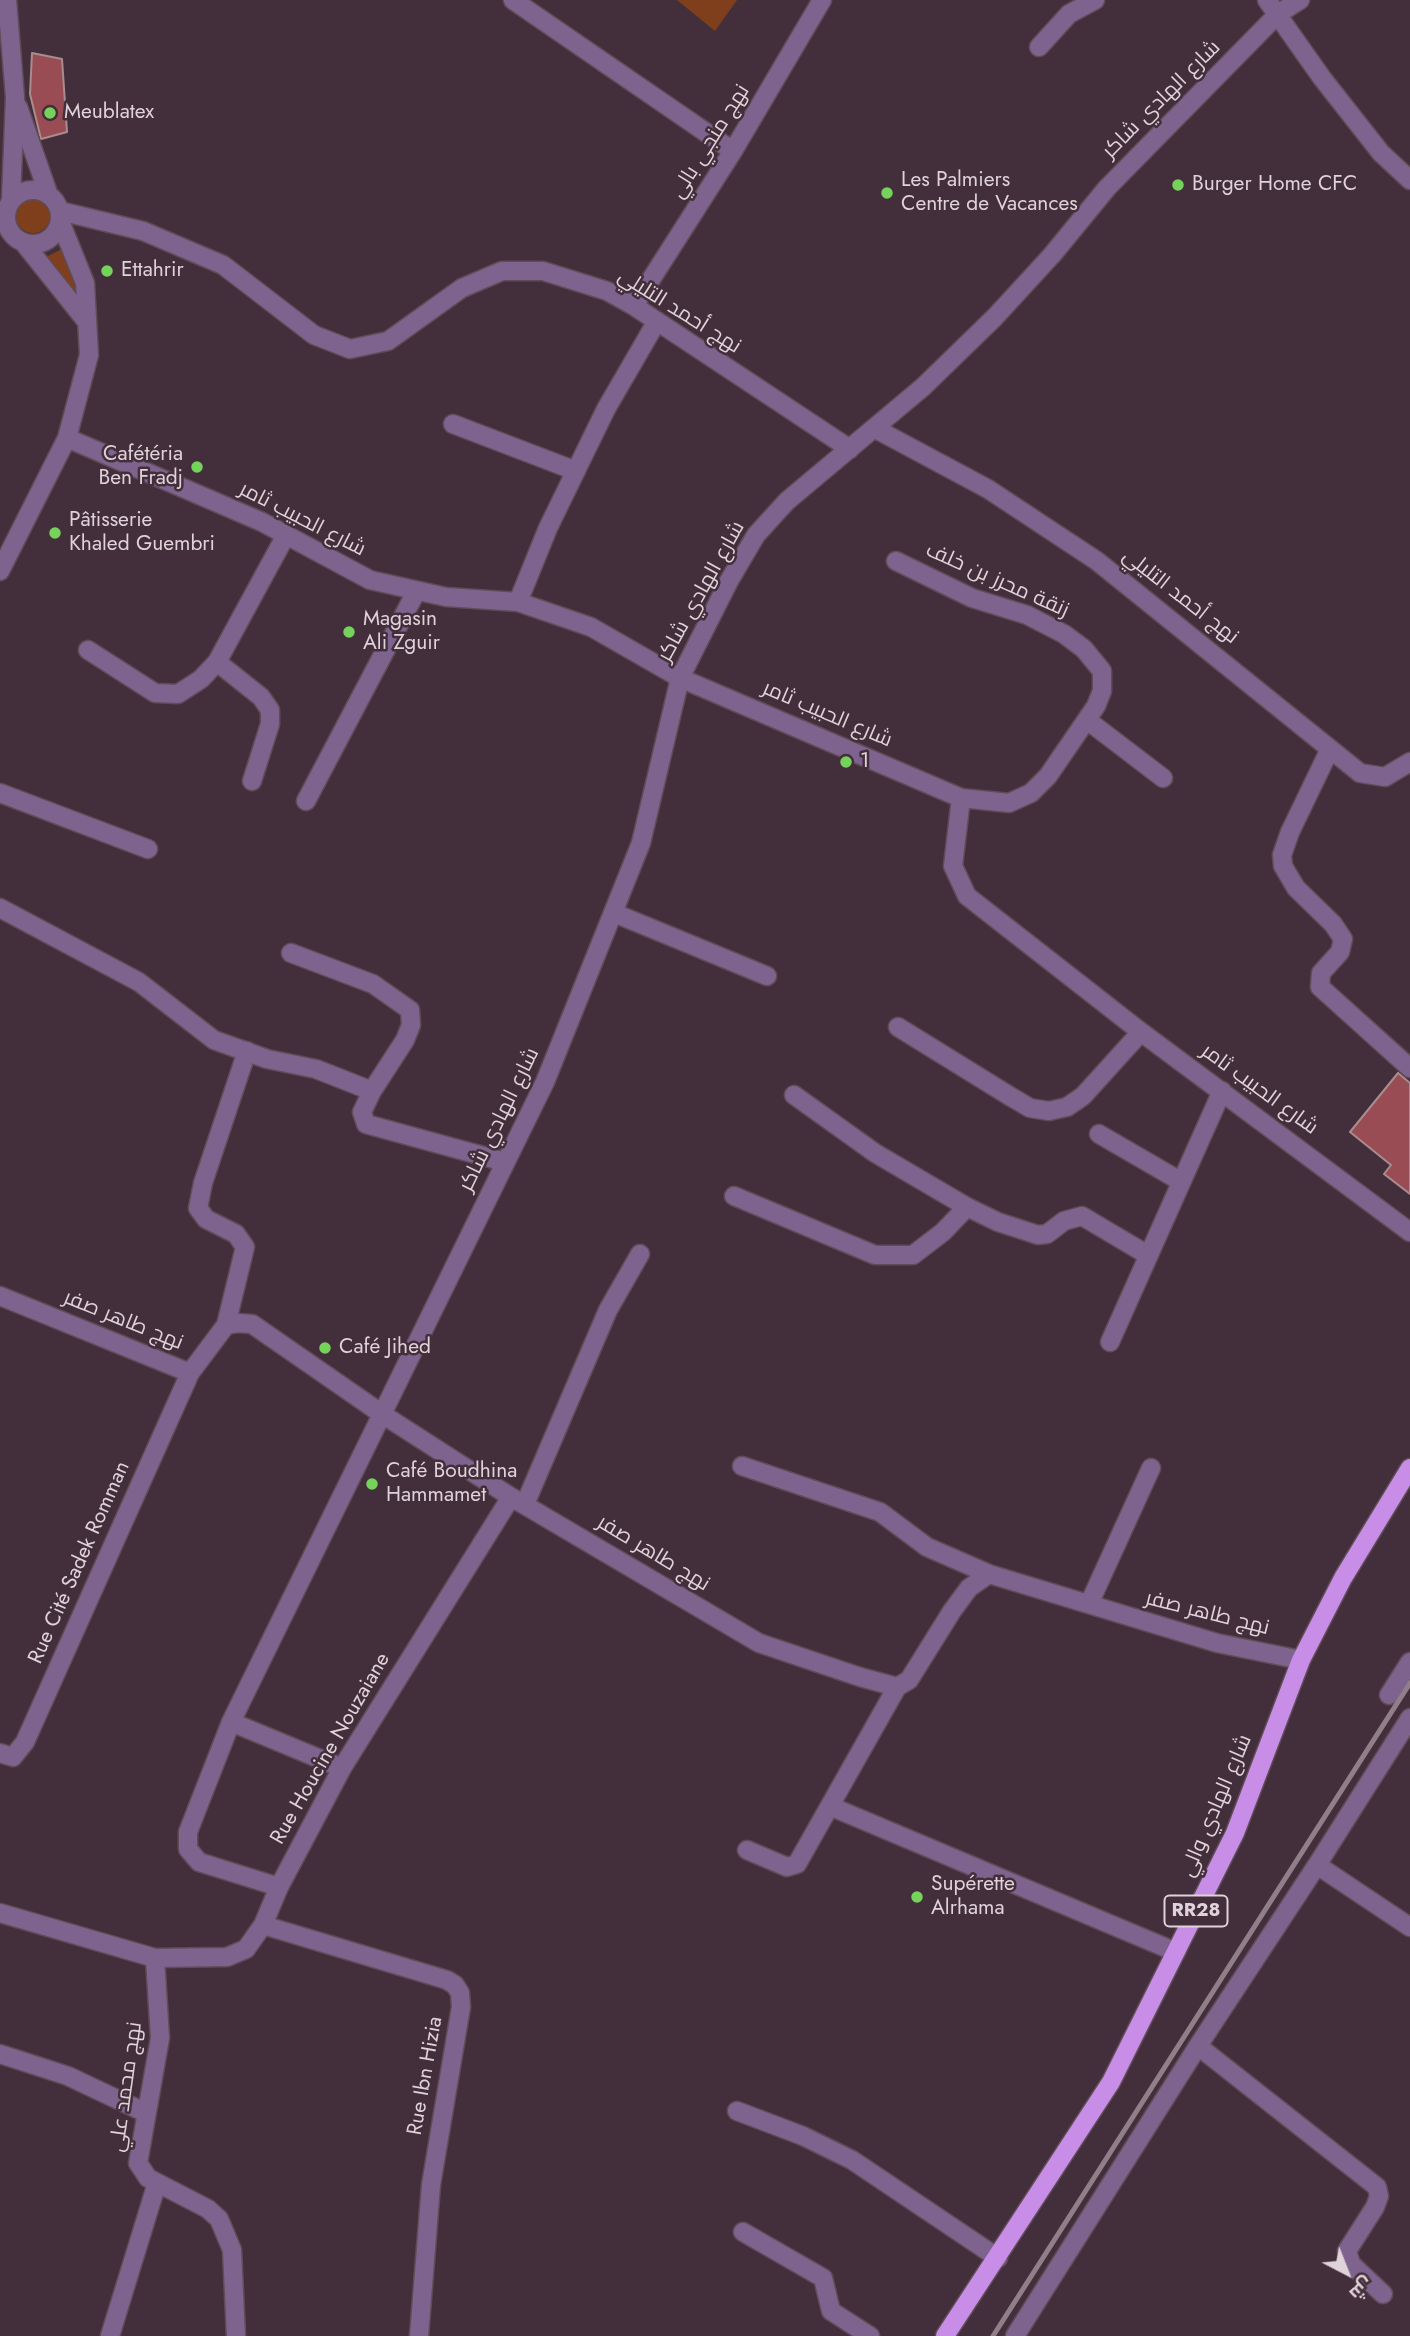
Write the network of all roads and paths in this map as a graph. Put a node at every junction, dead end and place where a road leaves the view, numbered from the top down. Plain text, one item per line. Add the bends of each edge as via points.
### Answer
1 (7, 0) edge
2 (513, 0) edge
3 (822, 0) edge
4 (1095, 0) edge
5 (1267, 0) edge
6 (1300, 0) edge
7 (1278, 15) junction
8 (1039, 47) dead end
9 (15, 97) junction
10 (733, 151) junction
11 (1410, 180) edge
12 (48, 193) junction
13 (6, 204) edge
14 (60, 216) junction
15 (14, 240) edge
16 (634, 306) junction
17 (657, 321) junction
18 (87, 322) junction
19 (453, 424) dead end
20 (874, 428) junction
21 (67, 438) junction
22 (850, 449) junction
23 (576, 471) junction
24 (286, 535) junction
25 (896, 561) dead end
26 (0, 571) edge
27 (416, 592) junction
28 (518, 602) junction
29 (88, 650) dead end
30 (217, 662) junction
31 (680, 678) junction
32 (1087, 720) junction
33 (1330, 749) junction
34 (1410, 762) edge
35 (1163, 778) dead end
36 (252, 781) dead end
37 (0, 793) edge
38 (961, 798) junction
39 (306, 801) dead end
40 (148, 849) dead end
41 (0, 908) edge
42 (614, 913) junction
43 (291, 953) dead end
44 (767, 976) dead end
45 (898, 1027) dead end
46 (1141, 1032) junction
47 (247, 1051) junction
48 (1410, 1068) edge
49 (372, 1091) junction
50 (1222, 1091) junction
51 (794, 1095) dead end
52 (1100, 1134) dead end
53 (505, 1162) junction
54 (1180, 1181) junction
55 (734, 1196) dead end
56 (967, 1208) junction
57 (1410, 1232) edge
58 (640, 1254) dead end
59 (1146, 1254) junction
60 (0, 1296) edge
61 (226, 1325) junction
62 (1110, 1342) dead end
63 (190, 1373) junction
64 (382, 1414) junction
65 (742, 1466) dead end
66 (1151, 1468) dead end
67 (1410, 1468) edge
68 (518, 1500) junction
69 (989, 1574) junction
70 (1088, 1604) junction
71 (1301, 1660) junction
72 (1410, 1662) edge
73 (897, 1687) junction
74 (1389, 1695) dead end
75 (1410, 1718) edge
76 (231, 1722) junction
77 (0, 1753) edge
78 (342, 1768) junction
79 (832, 1807) junction
80 (747, 1850) dead end
81 (1317, 1865) junction
82 (279, 1887) junction
83 (0, 1913) edge
84 (263, 1926) junction
85 (1410, 1927) edge
86 (1176, 1952) junction
87 (155, 1958) junction
88 (1198, 2046) junction
89 (0, 2054) edge
90 (737, 2111) dead end
91 (144, 2112) junction
92 (157, 2183) junction
93 (743, 2232) dead end
94 (998, 2258) junction
95 (1383, 2294) dead end
96 (110, 2336) edge
97 (236, 2336) edge
98 (419, 2336) edge
99 (870, 2336) edge
100 (944, 2336) edge
101 (1015, 2336) edge

1 - 9 street
2 - 10 street
3 - 10 street, نهج منجي بالي
4 - 8 street via 1069,15
5 - 7 street
6 - 7 street, شارع الهادي شاكر
7 - 11 street via 1381,153
7 - 20 street, شارع الهادي شاكر via 1107,188 995,317
9 - 12 street
9 - 13 street
10 - 16 street, نهج منجي بالي
12 - 13 street via 28,189
12 - 14 street
13 - 15 street via 7,225
14 - 15 street via 50,238 42,242
14 - 16 street, نهج أحمد التليلي via 142,231 223,265 314,335 350,349 388,341 463,288 502,271 543,271 607,291
14 - 18 street via 85,283
15 - 18 street
16 - 17 street, نهج أحمد التليلي
17 - 22 street, نهج أحمد التليلي
17 - 23 street
18 - 21 street via 89,355
19 - 23 street
20 - 22 street, شارع الهادي شاكر
20 - 33 street, نهج أحمد التليلي via 988,489 1097,561
21 - 24 street, شارع الحبيب ثامر
21 - 26 street
22 - 31 street, شارع الهادي شاكر via 787,501 756,535
23 - 28 street
24 - 27 street, شارع الحبيب ثامر via 370,580
24 - 30 street
25 - 32 street, زنقة محرز بن خلف via 972,598 1027,615 1084,649 1096,660 1103,680
27 - 28 street, شارع الحبيب ثامر
27 - 39 street
28 - 31 street, شارع الحبيب ثامر via 591,627
29 - 30 street via 155,693 178,694
30 - 36 street via 261,697 270,710
31 - 38 street, شارع الحبيب ثامر
31 - 42 street, شارع الهادي شاكر via 641,843
32 - 35 street
32 - 38 street, زنقة محرز بن خلف via 1031,793 1009,803
33 - 34 street, نهج أحمد التليلي via 1371,777 1385,777
33 - 48 street via 1290,832 1283,866 1296,888 1343,939 1340,951 1321,973 1320,987
37 - 40 street
38 - 46 street, شارع الحبيب ثامر via 953,866 967,896
41 - 47 street via 139,982 209,1037
42 - 44 street
42 - 53 street, شارع الهادي شاكر via 545,1082
43 - 49 street via 373,984 410,1010 405,1040
45 - 46 street via 1008,1096 1030,1108 1049,1111 1067,1107 1083,1096
46 - 50 street, شارع الحبيب ثامر
47 - 49 street via 316,1069
47 - 61 street via 198,1208 206,1219 236,1234 245,1247
49 - 53 street via 362,1112 366,1124
50 - 54 street
50 - 57 street, شارع الحبيب ثامر
51 - 56 street via 875,1153
52 - 54 street
53 - 64 street, شارع الهادي شاكر
54 - 59 street
55 - 56 street via 876,1255 892,1257 913,1255
56 - 59 street via 1038,1235 1082,1216
58 - 68 street, Rue Houcine Nouzaiane
59 - 62 street
60 - 63 street, نهج طاهر صفر
61 - 63 street, نهج طاهر صفر
61 - 64 street, نهج طاهر صفر via 252,1324
63 - 77 street, Rue Cité Sadek Romman via 20,1751 9,1758
64 - 68 street, نهج طاهر صفر
64 - 76 street, شارع الهادي شاكر
65 - 69 street, نهج طاهر صفر via 880,1512 927,1547
66 - 70 street
67 - 71 main road, شارع الهادي والي / RR28 via 1343,1578
68 - 73 street, نهج طاهر صفر via 759,1643
68 - 78 street, Rue Houcine Nouzaiane
69 - 70 street, نهج طاهر صفر
69 - 73 street via 969,1588 909,1680
70 - 71 street, نهج طاهر صفر via 1216,1643
71 - 86 main road, شارع الهادي والي / RR28 via 1235,1833
72 - 74 street
73 - 79 street
75 - 81 street
76 - 78 street
76 - 82 street, شارع الهادي شاكر via 187,1832 188,1849 208,1866
78 - 82 street, Rue Houcine Nouzaiane
79 - 80 street via 792,1867
79 - 86 street
81 - 85 street
81 - 88 street
82 - 84 street, Rue Houcine Nouzaiane
83 - 87 street
84 - 87 street, Rue Houcine Nouzaiane via 246,1948 227,1957
84 - 98 street, Rue Ibn Hizia via 447,1980 460,1993 431,2185
86 - 94 main road, شارع الهادي والي / RR28 via 1111,2082
87 - 91 street, نهج محمد علي via 159,2038
88 - 95 street via 1377,2187 1375,2207 1347,2251 1351,2264
88 - 101 street
89 - 91 street via 68,2076
90 - 94 street via 852,2160
91 - 92 street, نهج محمد علي via 138,2163
92 - 96 street
92 - 97 street, نهج محمد علي via 208,2209 227,2233 232,2250
93 - 99 street via 823,2278 831,2311
94 - 100 main road, شارع الهادي والي / RR28

